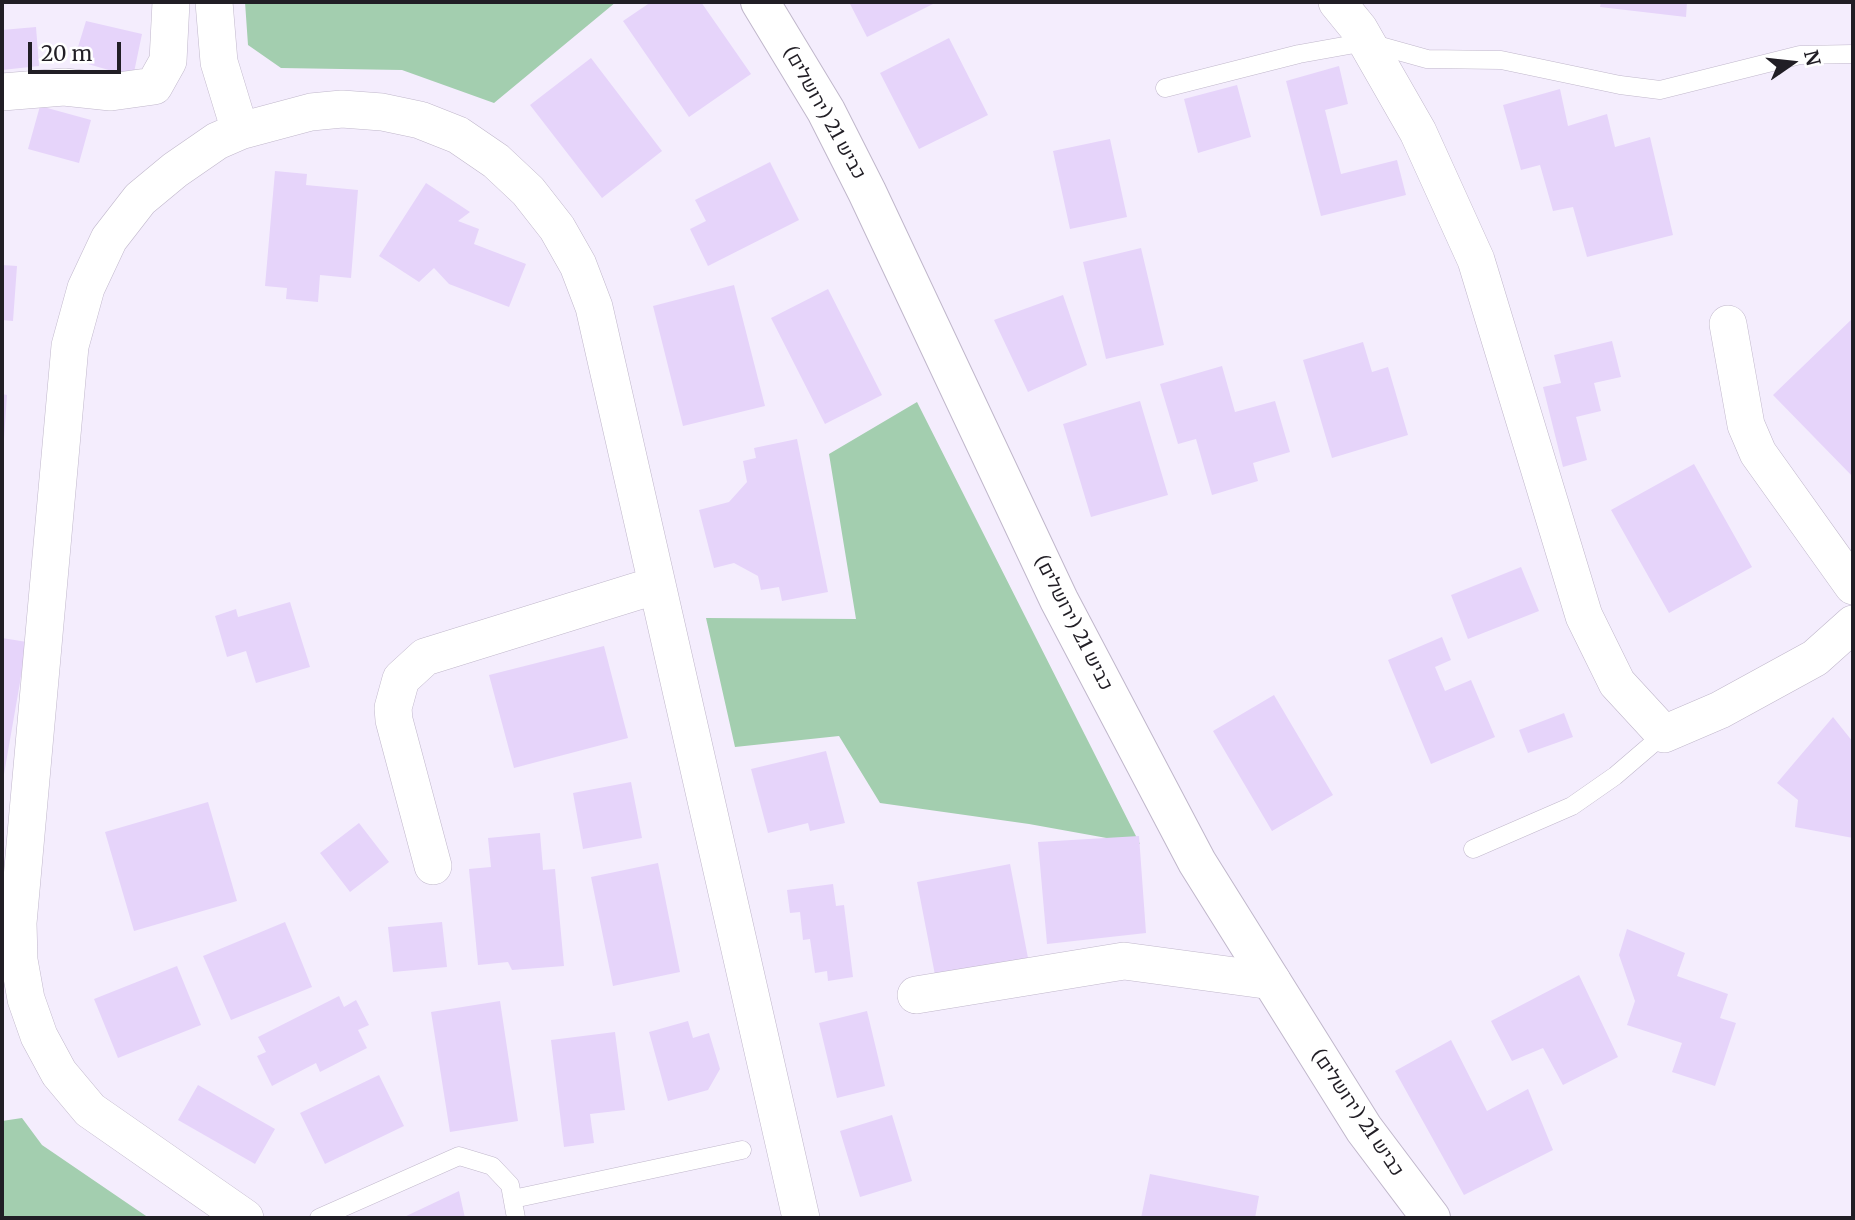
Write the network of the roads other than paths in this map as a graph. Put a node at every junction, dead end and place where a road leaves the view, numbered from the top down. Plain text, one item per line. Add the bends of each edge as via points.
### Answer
1 (171, 2) edge
2 (215, 2) edge
3 (760, 2) edge
4 (1337, 2) edge
5 (1366, 42) junction
6 (1853, 54) edge
7 (1165, 88) dead end
8 (2, 92) edge
9 (240, 131) junction
10 (1728, 324) dead end
11 (657, 585) junction
12 (1853, 586) edge
13 (1853, 624) edge
14 (1664, 734) junction
15 (1473, 849) dead end
16 (433, 866) dead end
17 (1272, 981) junction
18 (916, 995) dead end
19 (742, 1150) dead end
20 (513, 1199) junction
21 (245, 1218) edge
22 (319, 1218) edge
23 (516, 1218) edge
24 (801, 1218) edge
25 (1431, 1218) edge

1 - 8 street via 168,61 154,86 111,92 64,87
2 - 9 street via 219,62
3 - 17 main road, כביש 21 (ירושלים) via 826,111 867,192 1065,612 1197,862
4 - 5 street
5 - 6 lane via 1427,59 1501,60 1660,90 1800,55
5 - 7 lane
5 - 14 street via 1418,132 1476,260 1584,616 1617,683
9 - 11 street via 311,112 382,112 458,135 528,191 557,228 594,307
9 - 21 street via 217,141 140,199 117,229 86,288 70,346 18,923 26,999 59,1073 90,1110 119,1133
10 - 12 street via 1746,425 1758,453
11 - 16 street via 425,657 401,679 394,720
11 - 24 street
13 - 14 street via 1815,658 1720,710
14 - 15 lane via 1572,806
17 - 18 street via 1124,961
17 - 25 main road, כביש 21 (ירושלים) via 1364,1129
19 - 20 lane
20 - 22 lane via 510,1185 492,1166 459,1156
20 - 23 lane

